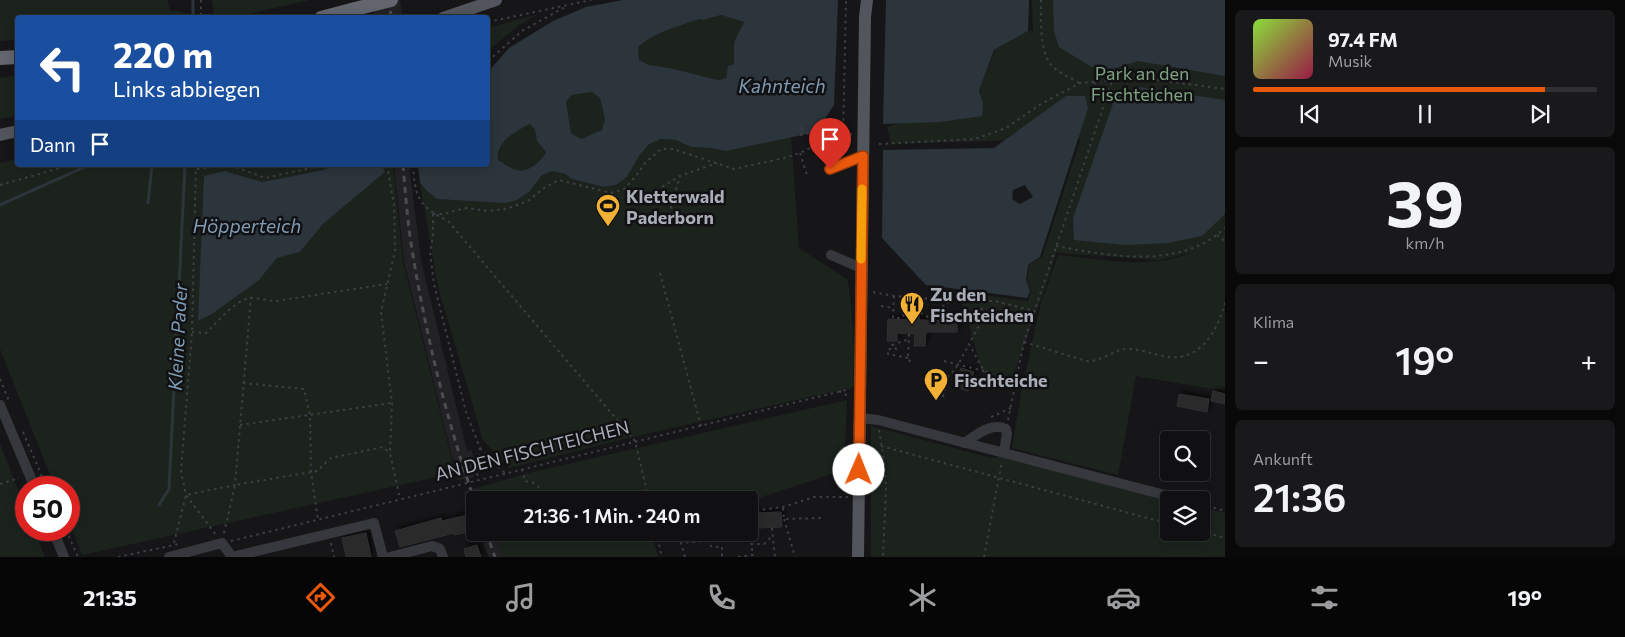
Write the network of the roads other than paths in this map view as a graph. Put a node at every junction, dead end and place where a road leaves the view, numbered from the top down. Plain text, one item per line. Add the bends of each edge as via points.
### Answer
1 (391, 0) edge
2 (496, 0) edge
3 (862, 0) edge
4 (867, 0) edge
5 (332, 15) edge
6 (452, 15) edge
7 (865, 17) junction
8 (15, 57) edge
9 (0, 58) edge
10 (15, 132) edge
11 (0, 136) edge
12 (863, 156) junction
13 (830, 169) dead end
14 (831, 255) dead end
15 (861, 268) junction
16 (0, 405) edge
17 (860, 418) junction
18 (964, 443) junction
19 (1004, 452) junction
20 (25, 476) edge
21 (1160, 494) edge
22 (57, 541) edge
23 (64, 557) edge
24 (169, 557) edge
25 (232, 557) edge
26 (383, 557) edge
27 (390, 557) edge
28 (443, 557) edge
29 (858, 557) edge

1 - 5 highway, bridge
2 - 6 main road
3 - 7 main road
4 - 7 main road
7 - 12 main road
8 - 9 highway
10 - 11 main road
12 - 13 street
12 - 15 main road
14 - 15 street
15 - 17 main road
16 - 20 street
17 - 18 street
17 - 29 main road
18 - 19 street
18 - 19 street via 987,428 999,426 1006,429 1007,434
19 - 21 street
22 - 23 street
24 - 25 street via 222,543
25 - 26 street via 374,523
27 - 28 street via 432,546 440,549

